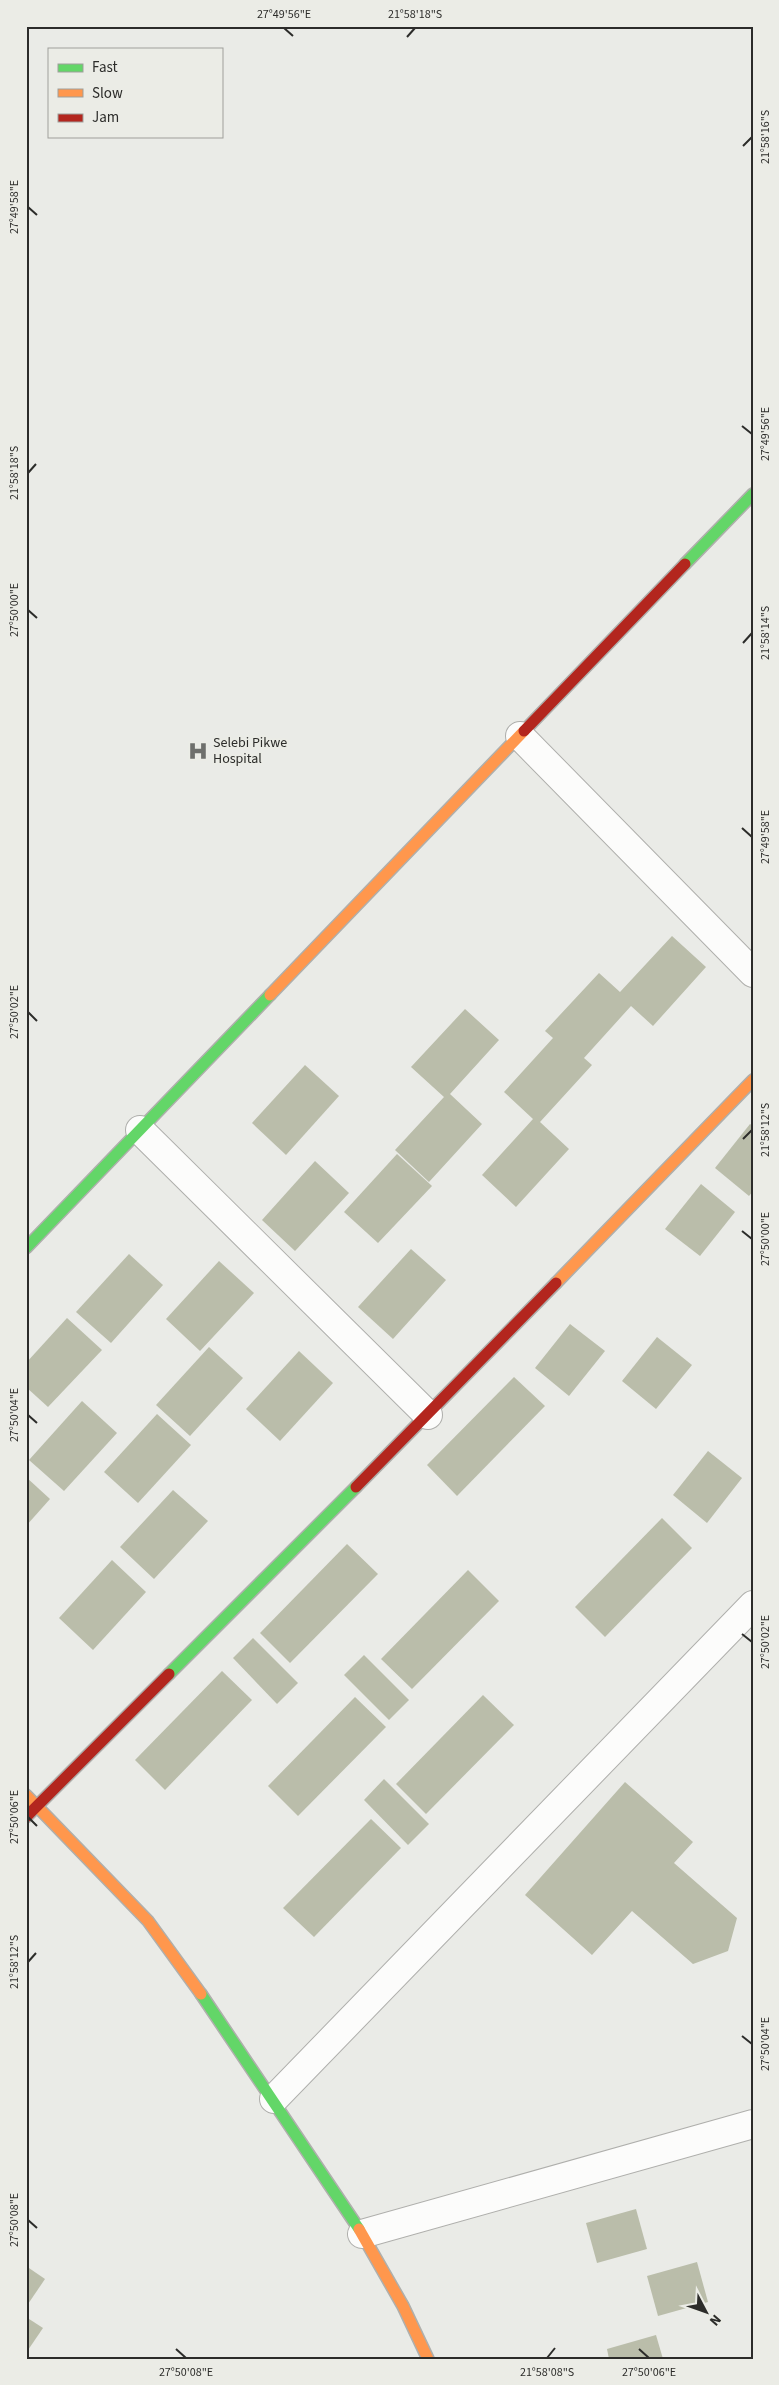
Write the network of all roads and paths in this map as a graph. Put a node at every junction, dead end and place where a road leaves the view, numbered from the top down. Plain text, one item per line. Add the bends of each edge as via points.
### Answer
1 (753, 494) edge
2 (520, 736) junction
3 (753, 973) edge
4 (753, 1080) edge
5 (140, 1130) junction
6 (26, 1248) edge
7 (428, 1415) junction
8 (750, 1615) edge
9 (26, 1795) edge
10 (38, 1806) junction
11 (26, 1817) edge
12 (274, 2099) junction
13 (753, 2124) edge
14 (362, 2234) junction
15 (428, 2359) edge

1 - 2 street
2 - 3 street
2 - 5 street
4 - 7 street
5 - 6 street
5 - 7 street
7 - 10 street
8 - 12 street
9 - 10 street
10 - 11 street
10 - 12 street via 148,1920
12 - 14 street
13 - 14 street
14 - 15 street via 403,2306

